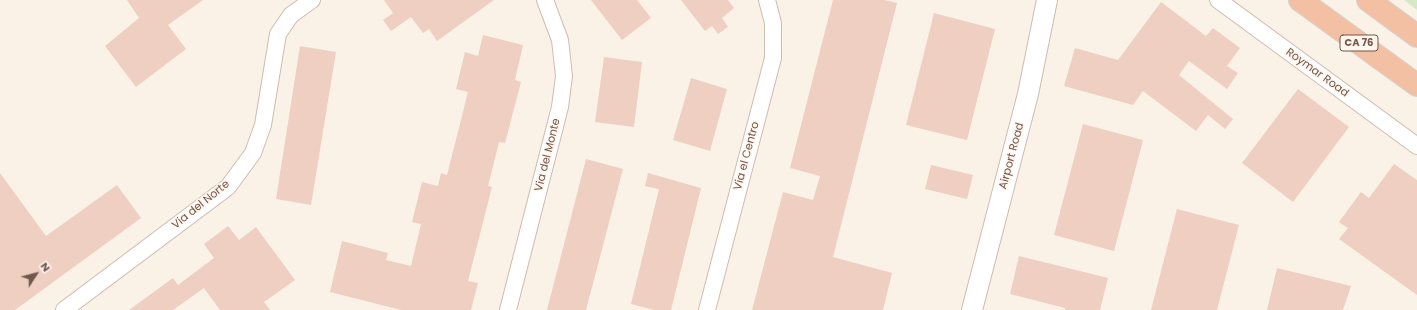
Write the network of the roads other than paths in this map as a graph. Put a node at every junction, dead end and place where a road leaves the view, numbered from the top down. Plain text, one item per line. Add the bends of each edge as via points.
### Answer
1 (312, 0) edge
2 (545, 0) edge
3 (767, 0) edge
4 (1047, 0) edge
5 (1218, 0) edge
6 (1300, 0) edge
7 (1368, 0) edge
8 (1417, 36) edge
9 (1417, 85) edge
10 (1417, 146) edge
11 (64, 310) edge
12 (508, 310) edge
13 (707, 310) edge
14 (972, 310) edge

1 - 11 street, Via del Norte via 291,15 278,34 262,125 253,153 228,187
2 - 12 street, Via del Monte via 560,40 564,76 560,108
3 - 13 street, Via el Centro via 773,23 773,58
4 - 14 street, Airport Road via 1028,94
5 - 10 street, Roymar Road
6 - 9 highway, CA 76
7 - 8 highway

